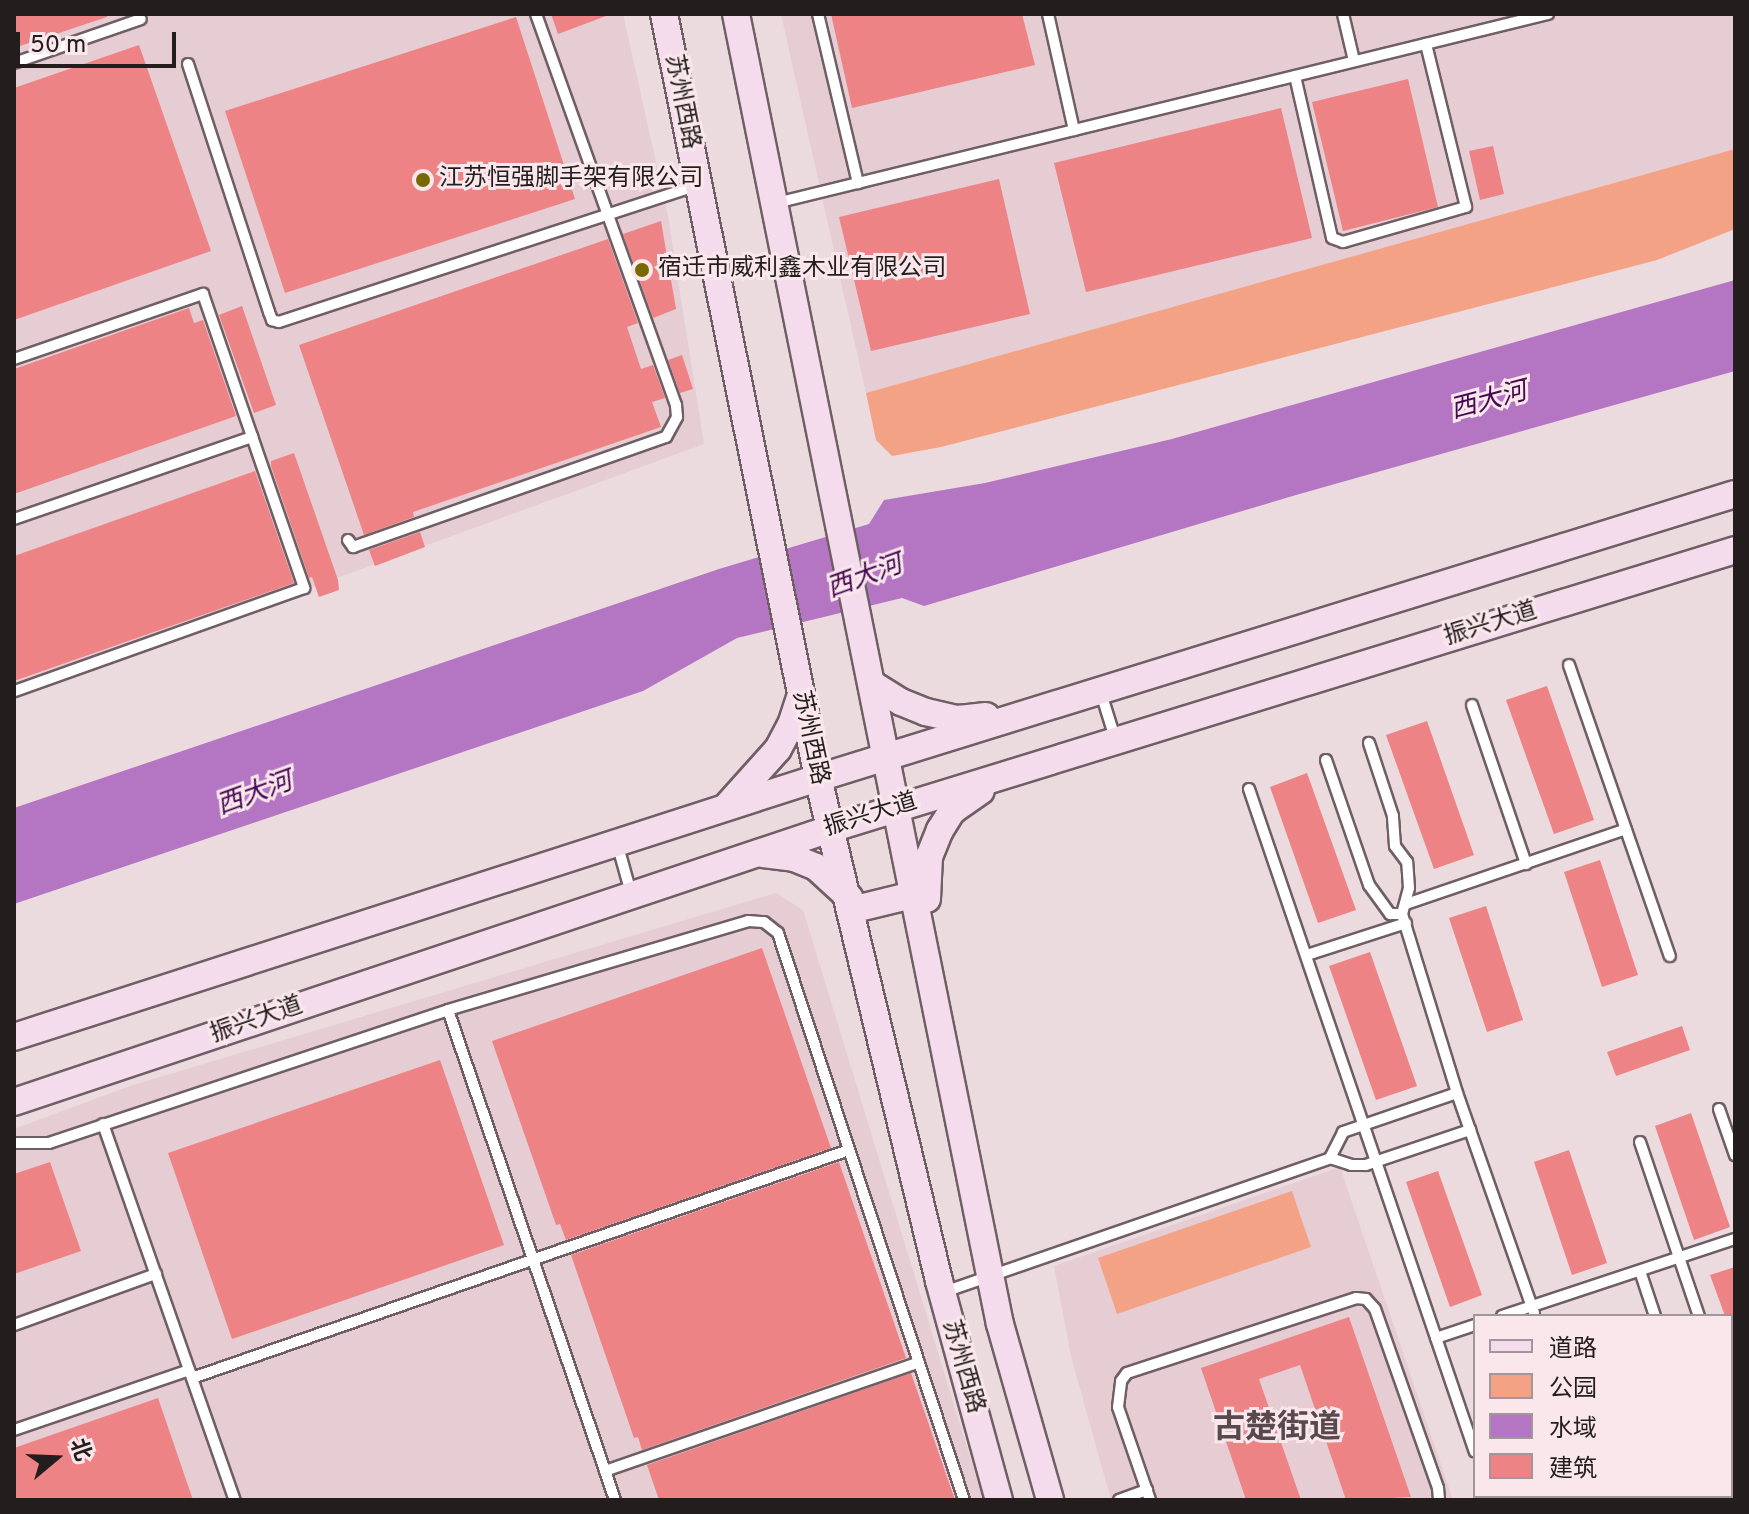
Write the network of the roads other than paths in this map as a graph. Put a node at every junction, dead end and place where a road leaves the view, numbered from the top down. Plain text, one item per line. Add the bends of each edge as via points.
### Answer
1 (536, 14) edge
2 (664, 14) edge
3 (736, 14) edge
4 (818, 14) edge
5 (1048, 14) edge
6 (1343, 14) edge
7 (1548, 14) edge
8 (141, 19) dead end
9 (1501, 20) edge
10 (1426, 44) junction
11 (1354, 61) junction
12 (14, 63) edge
13 (188, 64) dead end
14 (1295, 76) junction
15 (1074, 130) junction
16 (858, 183) junction
17 (697, 185) junction
18 (774, 203) junction
19 (608, 215) junction
20 (14, 359) edge
21 (252, 437) junction
22 (1735, 494) edge
23 (14, 519) edge
24 (348, 540) dead end
25 (1735, 550) edge
26 (1569, 665) dead end
27 (870, 672) junction
28 (798, 685) junction
29 (14, 691) edge
30 (1100, 691) junction
31 (1472, 705) dead end
32 (1037, 710) junction
33 (1116, 741) junction
34 (1369, 743) dead end
35 (888, 756) junction
36 (1326, 760) dead end
37 (1027, 768) junction
38 (818, 778) junction
39 (1249, 789) dead end
40 (725, 808) junction
41 (899, 808) junction
42 (830, 829) junction
43 (1626, 829) junction
44 (617, 843) junction
45 (756, 854) junction
46 (1526, 864) junction
47 (916, 894) junction
48 (632, 895) junction
49 (850, 904) junction
50 (1405, 914) junction
51 (925, 942) junction
52 (1307, 955) junction
53 (1670, 956) dead end
54 (448, 1010) junction
55 (14, 1037) edge
56 (1457, 1093) junction
57 (14, 1102) edge
58 (1719, 1109) dead end
59 (1363, 1123) junction
60 (103, 1124) junction
61 (1470, 1130) junction
62 (1640, 1142) dead end
63 (14, 1143) edge
64 (849, 1150) junction
65 (1735, 1155) edge
66 (1330, 1158) junction
67 (1376, 1161) junction
68 (1735, 1239) edge
69 (1679, 1258) junction
70 (533, 1259) junction
71 (1640, 1271) junction
72 (156, 1274) junction
73 (991, 1276) junction
74 (942, 1293) junction
75 (1533, 1312) edge
76 (1654, 1314) edge
77 (1698, 1314) edge
78 (14, 1325) edge
79 (1473, 1326) edge
80 (1436, 1338) junction
81 (919, 1362) junction
82 (191, 1374) junction
83 (14, 1430) edge
84 (1473, 1446) edge
85 (605, 1471) junction
86 (1149, 1495) edge
87 (235, 1500) edge
88 (615, 1500) edge
89 (964, 1500) edge
90 (999, 1500) edge
91 (1050, 1500) edge
92 (1119, 1500) edge
93 (1439, 1500) edge

1 - 19 lane
2 - 17 main road, 苏州西路
3 - 18 main road, 苏州西路
4 - 16 lane
5 - 15 lane
6 - 11 lane
7 - 9 lane
8 - 12 lane
9 - 10 lane
10 - 11 lane
10 - 14 lane via 1466,207 1343,242 1332,238
11 - 14 lane
13 - 19 lane via 272,320
14 - 15 lane
15 - 16 lane
16 - 18 lane
17 - 19 lane
17 - 28 main road, 苏州西路
18 - 27 main road, 苏州西路
19 - 24 lane via 676,405 672,431 651,443 353,547
20 - 21 lane via 203,294
21 - 23 lane
21 - 29 lane via 304,588
22 - 30 main road
25 - 33 main road, 振兴大道
26 - 43 lane
27 - 32 main road via 901,702 957,719
27 - 35 main road, 苏州西路
28 - 38 main road, 苏州西路
28 - 40 main road via 791,725 778,749
30 - 32 main road
30 - 33 lane
31 - 46 lane
32 - 35 main road
33 - 37 main road, 振兴大道
34 - 50 lane via 1393,816 1395,846 1407,862
35 - 38 main road
35 - 41 main road, 苏州西路
36 - 50 lane via 1369,885 1390,914
37 - 41 main road, 振兴大道
37 - 51 main road via 965,799 940,830 929,857
38 - 40 main road
38 - 42 main road, 苏州西路
39 - 52 lane
40 - 44 main road
41 - 42 main road, 振兴大道
41 - 47 main road, 苏州西路
42 - 45 main road, 振兴大道
42 - 49 main road, 苏州西路
43 - 46 lane
43 - 53 lane
44 - 48 lane
44 - 55 main road
45 - 48 main road, 振兴大道
45 - 49 main road via 794,858 816,867
46 - 50 lane
47 - 49 main road
47 - 51 main road, 苏州西路
48 - 57 main road, 振兴大道
49 - 74 main road, 苏州西路
50 - 52 lane
50 - 56 lane
51 - 73 main road, 苏州西路
52 - 59 lane
54 - 60 lane
54 - 64 lane via 748,921 764,922 778,933
54 - 70 lane
56 - 59 lane
56 - 61 lane
58 - 65 lane
59 - 66 lane via 1343,1132
59 - 67 lane
60 - 63 lane via 49,1143
60 - 72 lane
61 - 67 lane
61 - 75 lane
62 - 69 lane
64 - 70 lane
64 - 81 lane
66 - 67 lane via 1351,1165
66 - 73 lane
67 - 80 lane
68 - 69 lane
69 - 71 lane
69 - 77 lane
70 - 82 lane
70 - 85 lane
71 - 75 lane
71 - 76 lane
72 - 78 lane
72 - 82 lane
73 - 74 lane
73 - 91 main road, 苏州西路
74 - 90 main road, 苏州西路
79 - 80 lane
80 - 84 lane
81 - 85 lane
81 - 89 lane
82 - 83 lane
82 - 87 lane
85 - 88 lane
86 - 92 lane
86 - 93 lane via 1118,1407 1127,1373 1356,1298 1366,1299 1375,1309

